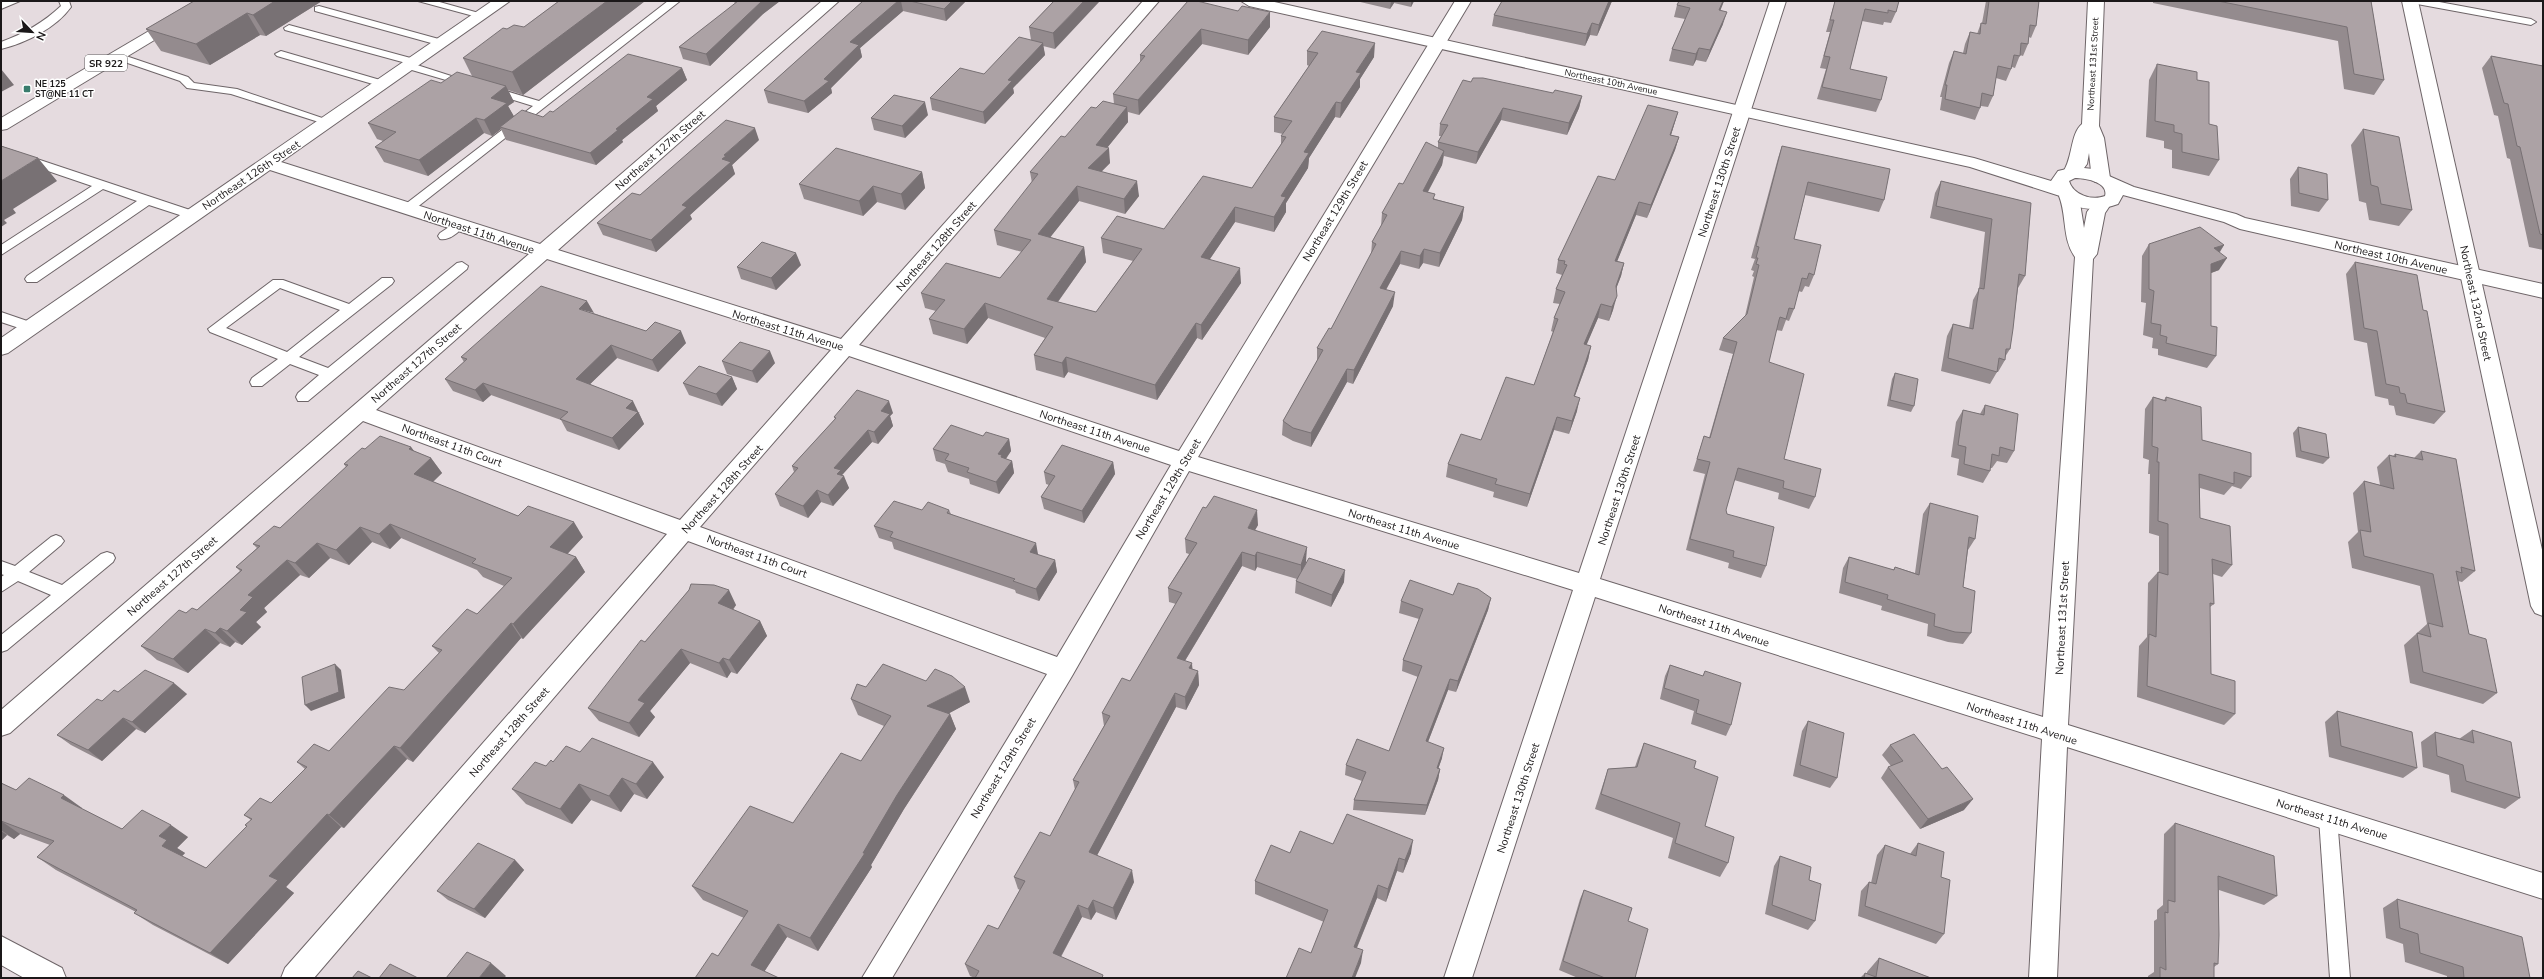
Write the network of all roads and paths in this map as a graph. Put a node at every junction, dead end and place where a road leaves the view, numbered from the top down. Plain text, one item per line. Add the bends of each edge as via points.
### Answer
1 (15, 1) edge
2 (64, 1) edge
3 (211, 1) edge
4 (423, 1) edge
5 (502, 1) edge
6 (675, 1) edge
7 (831, 1) edge
8 (1151, 1) edge
9 (1249, 1) edge
10 (1463, 1) edge
11 (1778, 1) edge
12 (2096, 1) edge
13 (2410, 1) edge
14 (2417, 1) edge
15 (1, 6) edge
16 (319, 9) dead end
17 (481, 16) junction
18 (2531, 22) dead end
19 (289, 28) dead end
20 (442, 43) junction
21 (1437, 43) junction
22 (1, 46) edge
23 (281, 54) dead end
24 (117, 56) junction
25 (411, 64) junction
26 (383, 84) junction
27 (542, 105) junction
28 (1742, 111) junction
29 (328, 122) junction
30 (1, 125) edge
31 (2090, 126) junction
32 (1, 151) edge
33 (268, 164) junction
34 (2066, 184) junction
35 (101, 185) junction
36 (2106, 191) junction
37 (147, 200) junction
38 (407, 209) junction
39 (192, 215) junction
40 (1, 251) edge
41 (543, 253) junction
42 (2084, 257) junction
43 (462, 266) dead end
44 (2470, 274) junction
45 (32, 279) dead end
46 (387, 281) dead end
47 (2543, 291) edge
48 (350, 309) junction
49 (1, 317) edge
50 (31, 328) junction
51 (1, 348) edge
52 (846, 348) junction
53 (286, 359) junction
54 (330, 374) junction
55 (256, 382) dead end
56 (302, 397) dead end
57 (360, 412) junction
58 (1184, 461) junction
59 (685, 529) junction
60 (56, 540) dead end
61 (107, 558) dead end
62 (1, 566) edge
63 (16, 574) junction
64 (1588, 585) junction
65 (1, 586) edge
66 (64, 593) junction
67 (2543, 606) edge
68 (1, 645) edge
69 (1063, 669) junction
70 (1, 725) edge
71 (2055, 734) junction
72 (2328, 818) junction
73 (2543, 886) edge
74 (1, 950) edge
75 (52, 978) edge
76 (295, 978) edge
77 (876, 978) edge
78 (1458, 978) edge
79 (2043, 978) edge
80 (2340, 978) edge

1 - 15 lane
2 - 22 lane via 66,7 49,24
3 - 24 street, SR 922
4 - 17 lane
5 - 17 street, Northeast 126th Street
6 - 27 lane
7 - 41 street, Northeast 127th Street
8 - 52 street, Northeast 128th Street
9 - 21 street, Northeast 10th Avenue
10 - 21 street, Northeast 129th Street
11 - 28 street, Northeast 130th Street
12 - 31 street, Northeast 131st Street
13 - 44 street, Northeast 132nd Street
14 - 18 lane
16 - 20 lane
17 - 20 street, Northeast 126th Street
19 - 25 lane
20 - 25 street, Northeast 126th Street
21 - 28 street, Northeast 10th Avenue
21 - 58 street, Northeast 129th Street
23 - 26 lane
24 - 29 lane via 184,79 191,86 233,91
24 - 30 street, SR 922
25 - 26 street, Northeast 126th Street
25 - 27 lane
26 - 29 street, Northeast 126th Street
27 - 38 lane
28 - 34 street, Northeast 10th Avenue
28 - 64 street, Northeast 130th Street
29 - 33 street, Northeast 126th Street
31 - 34 street, Northeast 131st Street via 2084,131 2078,164
31 - 36 street, Northeast 131st Street via 2095,133 2097,166
32 - 35 lane
33 - 38 street, Northeast 11th Avenue
33 - 39 street, Northeast 126th Street
34 - 36 street via 2084,172
34 - 36 street via 2085,203
34 - 42 street, Northeast 131st Street via 2073,206 2078,251
35 - 37 lane
35 - 40 lane
36 - 42 street, Northeast 131st Street via 2096,212 2088,254
36 - 44 street, Northeast 10th Avenue via 2223,222 2240,223
37 - 39 lane
37 - 45 lane
38 - 41 street, Northeast 11th Avenue via 451,231
39 - 50 street, Northeast 126th Street
41 - 52 street, Northeast 11th Avenue
41 - 57 street, Northeast 127th Street
42 - 71 street, Northeast 131st Street
43 - 54 lane
44 - 47 street, Northeast 10th Avenue
44 - 67 street, Northeast 132nd Street
46 - 48 lane
48 - 53 lane
48 - 53 lane via 278,283 215,329
49 - 50 lane
50 - 51 street, Northeast 126th Street
52 - 58 street, Northeast 11th Avenue
52 - 59 street, Northeast 128th Street
53 - 54 lane
53 - 55 lane
54 - 56 lane
57 - 59 street, Northeast 11th Court
57 - 70 street, Northeast 127th Street
58 - 64 street, Northeast 11th Avenue
58 - 69 street, Northeast 129th Street
59 - 69 street, Northeast 11th Court
59 - 76 street, Northeast 128th Street
60 - 63 lane
61 - 66 lane
62 - 63 lane
63 - 65 lane
63 - 66 lane
64 - 71 street, Northeast 11th Avenue
64 - 78 street, Northeast 130th Street
66 - 68 lane
69 - 77 street, Northeast 129th Street
71 - 72 street, Northeast 11th Avenue
71 - 79 street, Northeast 131st Street
72 - 73 street, Northeast 11th Avenue
72 - 80 lane
74 - 75 street

